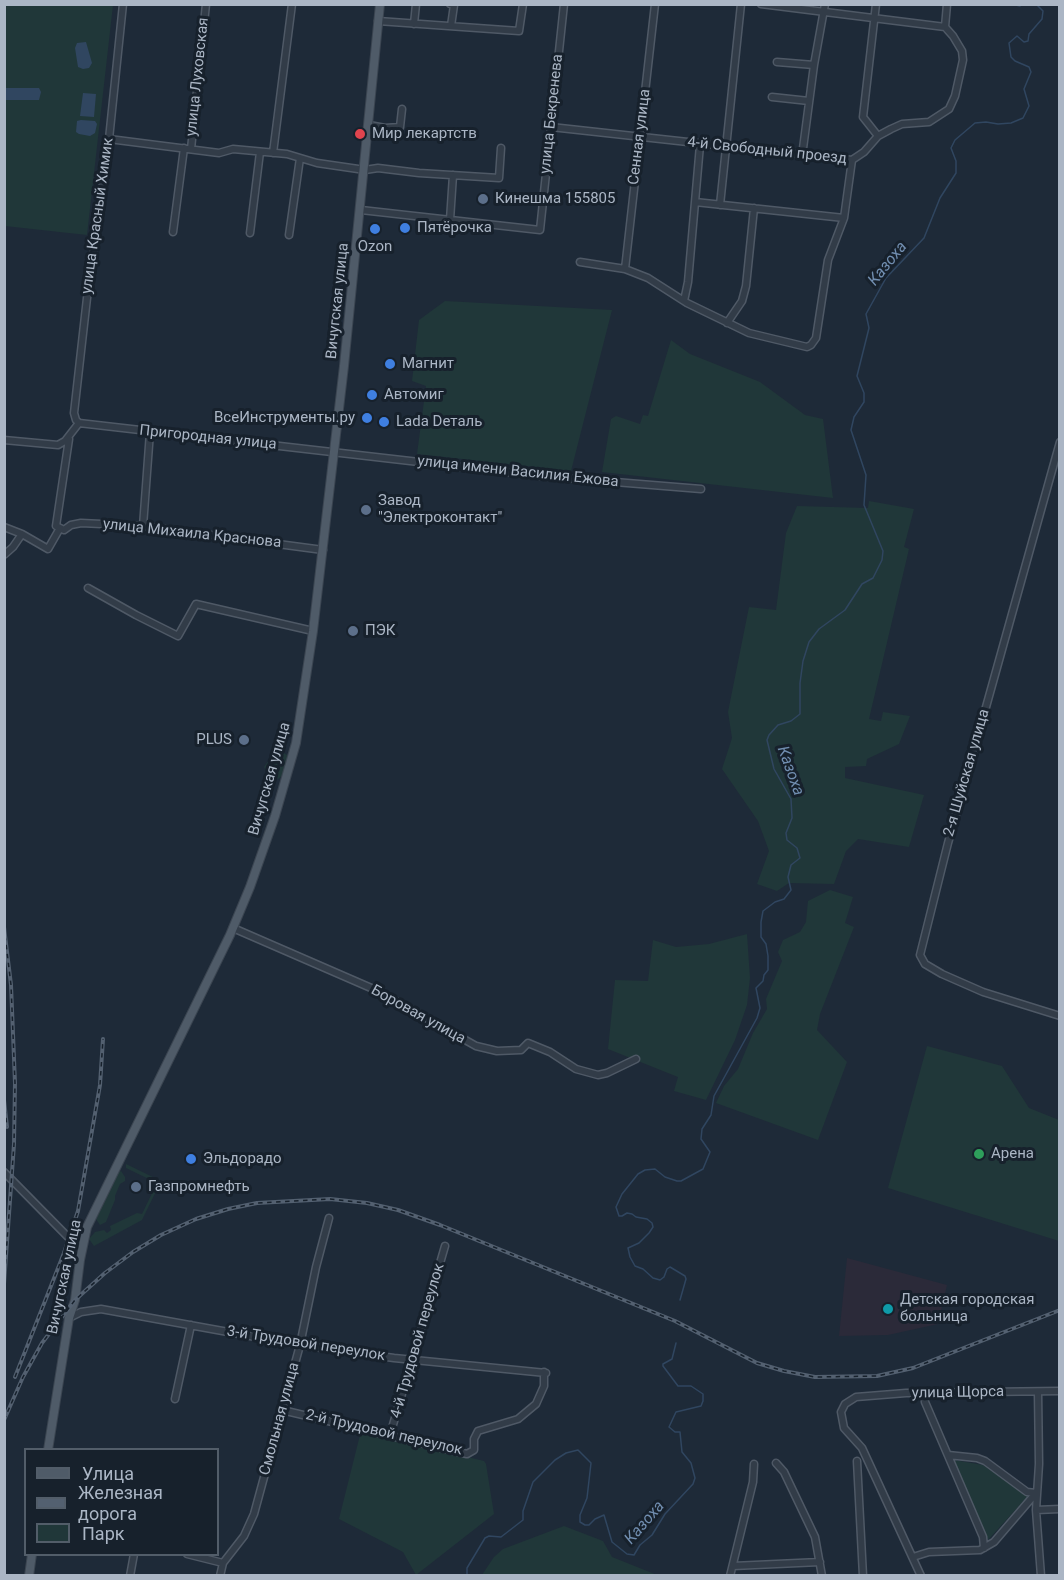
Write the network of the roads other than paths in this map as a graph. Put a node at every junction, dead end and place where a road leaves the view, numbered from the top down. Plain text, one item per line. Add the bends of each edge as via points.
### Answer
1 (123, 4) edge
2 (206, 4) edge
3 (292, 4) edge
4 (380, 4) edge
5 (416, 4) edge
6 (450, 4) edge
7 (523, 4) edge
8 (564, 4) edge
9 (655, 4) edge
10 (741, 4) edge
11 (761, 4) edge
12 (825, 4) edge
13 (876, 4) edge
14 (947, 4) edge
15 (822, 12) junction
16 (874, 18) junction
17 (378, 21) junction
18 (414, 24) junction
19 (451, 27) junction
20 (945, 27) junction
21 (777, 62) dead end
22 (814, 65) junction
23 (772, 97) dead end
24 (809, 101) junction
25 (402, 109) dead end
26 (369, 125) junction
27 (551, 127) junction
28 (878, 136) junction
29 (641, 138) junction
30 (109, 139) junction
31 (700, 145) junction
32 (726, 147) junction
33 (501, 148) dead end
34 (187, 149) junction
35 (260, 152) junction
36 (273, 153) junction
37 (802, 156) junction
38 (300, 158) junction
39 (852, 160) junction
40 (365, 170) junction
41 (453, 176) junction
42 (695, 202) junction
43 (720, 205) junction
44 (754, 208) junction
45 (361, 210) junction
46 (844, 218) junction
47 (450, 220) junction
48 (173, 232) dead end
49 (250, 232) dead end
50 (289, 235) dead end
51 (580, 262) dead end
52 (625, 269) junction
53 (684, 301) junction
54 (727, 323) junction
55 (80, 424) junction
56 (150, 432) junction
57 (69, 439) dead end
58 (4, 440) edge
59 (1059, 442) edge
60 (334, 452) junction
61 (701, 489) dead end
62 (4, 526) edge
63 (143, 526) junction
64 (62, 529) junction
65 (22, 534) junction
66 (322, 550) junction
67 (4, 555) edge
68 (88, 588) dead end
69 (313, 632) junction
70 (233, 928) junction
71 (1059, 1016) edge
72 (636, 1059) dead end
73 (4, 1172) edge
74 (329, 1218) dead end
75 (446, 1246) dead end
76 (81, 1254) junction
77 (69, 1318) junction
78 (191, 1325) junction
79 (300, 1345) junction
80 (412, 1359) junction
81 (545, 1372) joint
82 (1059, 1391) edge
83 (1038, 1392) junction
84 (924, 1393) junction
85 (175, 1399) dead end
86 (282, 1410) junction
87 (390, 1435) junction
88 (48, 1448) edge
89 (948, 1455) junction
90 (857, 1461) dead end
91 (776, 1463) dead end
92 (754, 1464) dead end
93 (1036, 1493) junction
94 (1059, 1509) edge
95 (1036, 1510) junction
96 (984, 1548) junction
97 (32, 1556) edge
98 (135, 1556) edge
99 (195, 1556) edge
100 (913, 1557) junction
101 (820, 1562) junction
102 (223, 1563) junction
103 (733, 1566) junction
104 (29, 1575) edge
105 (130, 1575) edge
106 (220, 1575) edge
107 (730, 1575) edge
108 (822, 1575) edge
109 (863, 1575) edge
110 (921, 1575) edge
111 (1041, 1575) edge

1 - 30 street, улица Красный Химик
2 - 34 street, улица Луховская
3 - 36 street
4 - 17 main road, Вичугская улица
5 - 18 street
6 - 19 street via 454,5
7 - 19 street via 519,32
8 - 27 street, улица Бекренева
9 - 29 street, Сенная улица
10 - 32 street
11 - 15 street
12 - 15 street
13 - 16 street
14 - 20 street
15 - 16 street
15 - 22 street
16 - 20 street
16 - 28 street via 863,117
17 - 18 street
17 - 26 main road, Вичугская улица
18 - 19 street
20 - 28 street, 4-й Свободный проезд via 962,51 963,60 949,109 929,122 902,124
21 - 22 street
22 - 24 street
23 - 24 street
24 - 37 street
25 - 26 street via 400,127
26 - 40 main road, Вичугская улица
27 - 29 street, 4-й Свободный проезд
27 - 47 street, улица Бекренева via 540,230
28 - 39 street, 4-й Свободный проезд
29 - 31 street, 4-й Свободный проезд
29 - 52 street, Сенная улица
30 - 34 street
30 - 55 street, улица Красный Химик via 74,413
31 - 32 street, 4-й Свободный проезд
31 - 42 street
32 - 37 street, 4-й Свободный проезд
32 - 43 street
33 - 41 street via 499,178
34 - 35 street
34 - 48 street, улица Луховская
35 - 36 street
35 - 49 street
36 - 38 street
37 - 39 street, 4-й Свободный проезд
38 - 40 street
38 - 50 street
39 - 46 street
40 - 41 street
40 - 45 main road, Вичугская улица
41 - 47 street
42 - 43 street
42 - 53 street
43 - 44 street
44 - 46 street
44 - 54 street via 744,293
45 - 47 street
45 - 60 main road, Вичугская улица
46 - 54 street via 828,260 816,338 811,345 749,333
51 - 52 street
52 - 53 street via 653,280
53 - 54 street
55 - 56 street, Пригородная улица
55 - 58 street via 58,445
56 - 60 street, Пригородная улица
56 - 63 street
57 - 64 street via 56,526
59 - 71 street, 2-я Шуйская улица via 920,956 942,974 983,992
60 - 61 street, улица имени Василия Ежова via 541,476
60 - 66 main road, Вичугская улица
62 - 65 street
63 - 64 street, улица Михаила Краснова via 81,522
63 - 66 street, улица Михаила Краснова
64 - 65 street via 48,549
65 - 67 street
66 - 69 main road, Вичугская улица
68 - 69 street via 178,636 196,604
69 - 70 main road, Вичугская улица via 294,753
70 - 72 street, Боровая улица via 378,992 476,1047 520,1050 528,1043 576,1069 597,1075
70 - 76 main road, Вичугская улица via 97,1204
73 - 76 street
74 - 79 street, Смольная улица
75 - 80 street, 4-й Трудовой переулок
76 - 77 main road, Вичугская улица
77 - 78 street, 3-й Трудовой переулок via 100,1309
77 - 88 main road, Вичугская улица
78 - 79 street, 3-й Трудовой переулок
78 - 85 street
79 - 80 street, 3-й Трудовой переулок
79 - 86 street, Смольная улица
80 - 81 street, 3-й Трудовой переулок
80 - 87 street, 4-й Трудовой переулок
81 - 87 street, 2-й Трудовой переулок via 536,1404 518,1419 478,1431 475,1447 467,1454
82 - 83 street, улица Щорса
83 - 84 street, улица Щорса
83 - 93 street
84 - 89 street
84 - 100 street, улица Щорса via 856,1397 842,1408 844,1428 862,1448
86 - 87 street, 2-й Трудовой переулок
86 - 102 street, Смольная улица via 249,1527
89 - 93 street via 985,1461 1027,1491
89 - 96 street
90 - 109 street
91 - 101 street via 784,1472 814,1537
92 - 103 street
93 - 95 street
93 - 96 street via 999,1537
94 - 95 street
95 - 111 street
96 - 100 street
97 - 104 main road
98 - 105 street
99 - 102 street
100 - 110 street
101 - 103 street
101 - 108 street
102 - 106 street, Смольная улица
103 - 107 street

